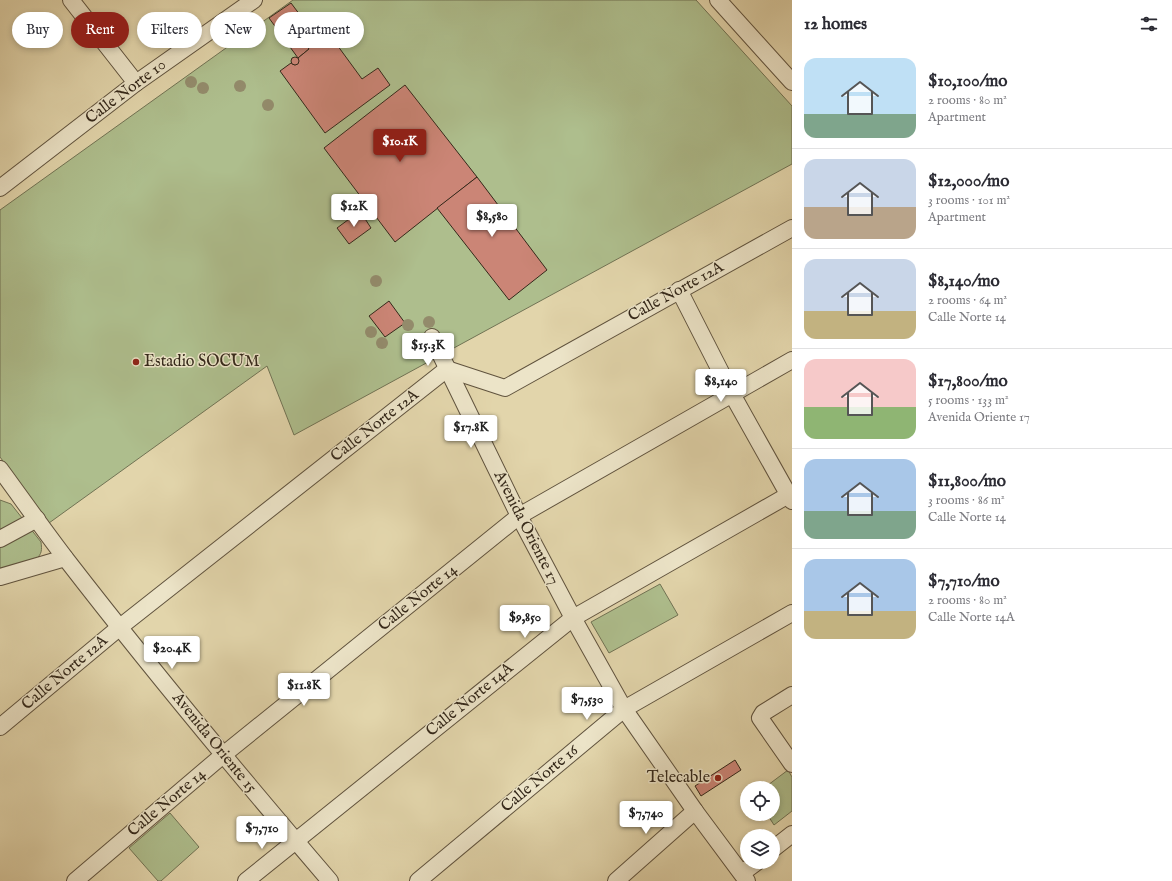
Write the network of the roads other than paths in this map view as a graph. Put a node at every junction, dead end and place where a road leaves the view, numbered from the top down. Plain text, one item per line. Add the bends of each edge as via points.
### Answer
1 (71, 0) edge
2 (254, 0) edge
3 (724, 2) edge
4 (792, 82) edge
5 (136, 83) junction
6 (0, 188) edge
7 (792, 228) edge
8 (679, 290) junction
9 (432, 337) dead end
10 (792, 360) edge
11 (447, 369) junction
12 (732, 394) junction
13 (2, 476) edge
14 (791, 496) edge
15 (520, 516) junction
16 (37, 520) junction
17 (0, 539) edge
18 (65, 558) junction
19 (0, 577) edge
20 (792, 614) edge
21 (573, 618) junction
22 (120, 627) junction
23 (792, 695) edge
24 (624, 709) junction
25 (0, 727) edge
26 (223, 755) junction
27 (792, 764) edge
28 (695, 811) junction
29 (792, 834) edge
30 (295, 840) junction
31 (780, 843) edge
32 (750, 869) edge
33 (744, 877) edge
34 (75, 881) edge
35 (246, 881) edge
36 (330, 881) edge
37 (418, 881) edge
38 (616, 881) edge

1 - 5 street
2 - 5 street, Calle Norte 10
3 - 4 street
5 - 6 street, Calle Norte 10
7 - 8 street, Calle Norte 12A
8 - 11 street, Calle Norte 12A via 505,388
8 - 12 street
9 - 11 street, Avenida Oriente 17
10 - 12 street, Calle Norte 14
11 - 15 street, Avenida Oriente 17
11 - 22 street, Calle Norte 12A
12 - 14 street
12 - 15 street, Calle Norte 14
13 - 16 street, Avenida Oriente 15
14 - 21 street, Calle Norte 14A
15 - 21 street, Avenida Oriente 17
15 - 26 street, Calle Norte 14
16 - 17 street
16 - 18 street, Avenida Oriente 15
18 - 19 street
18 - 22 street, Avenida Oriente 15
20 - 24 street, Calle Norte 16
21 - 24 street, Avenida Oriente 17
21 - 30 street, Calle Norte 14A
22 - 25 street, Calle Norte 12A
22 - 26 street, Avenida Oriente 15
23 - 27 street via 763,713 760,718
24 - 28 street, Avenida Oriente 17
24 - 37 street, Calle Norte 16
26 - 30 street, Avenida Oriente 15
26 - 34 street, Calle Norte 14
28 - 33 street, Avenida Oriente 17
28 - 38 street
29 - 31 street
30 - 35 street, Calle Norte 14A
30 - 36 street, Avenida Oriente 15
32 - 33 street

